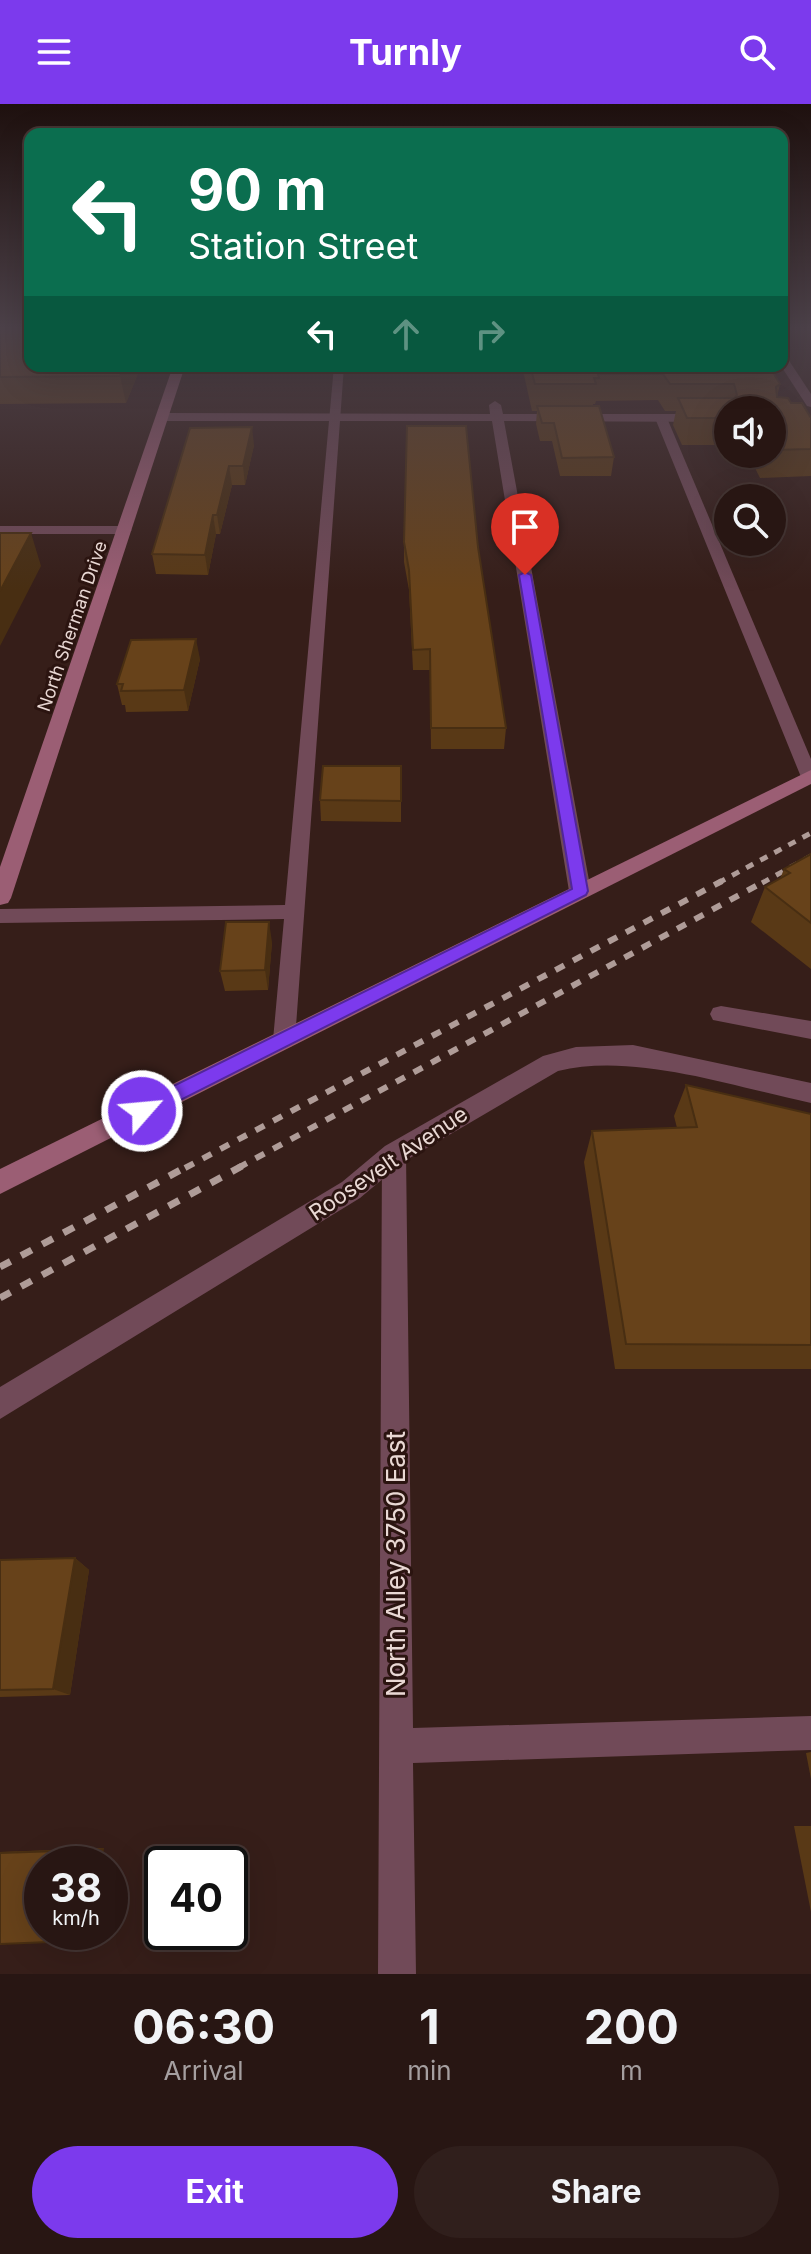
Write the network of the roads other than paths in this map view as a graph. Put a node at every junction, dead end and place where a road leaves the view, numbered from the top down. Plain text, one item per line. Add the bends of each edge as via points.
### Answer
1 (389, 415) edge
2 (497, 415) edge
3 (605, 415) edge
4 (163, 417) joint
5 (334, 418) junction
6 (661, 418) junction
7 (714, 418) edge
8 (0, 530) edge
9 (125, 530) junction
10 (811, 777) edge
11 (580, 891) junction
12 (0, 898) edge
13 (293, 912) junction
14 (0, 916) edge
15 (721, 1014) dead end
16 (811, 1030) edge
17 (284, 1040) junction
18 (811, 1093) edge
19 (394, 1154) junction
20 (0, 1182) edge
21 (0, 1404) edge
22 (811, 1733) edge
23 (396, 1746) junction
24 (397, 1974) edge

1 - 5 street
2 - 11 street
3 - 6 street
4 - 5 street
4 - 9 main road, North Sherman Drive
5 - 13 lane
6 - 7 street
6 - 10 lane
8 - 9 lane
9 - 12 main road, North Sherman Drive
10 - 11 main road
11 - 17 main road
13 - 14 lane
13 - 17 lane
15 - 16 lane
17 - 20 main road
18 - 19 street, Roosevelt Avenue via 633,1055 576,1057 520,1079
19 - 21 street, Roosevelt Avenue via 351,1190
19 - 23 lane, North Alley 3750 East
22 - 23 lane
23 - 24 lane, North Alley 3750 East

